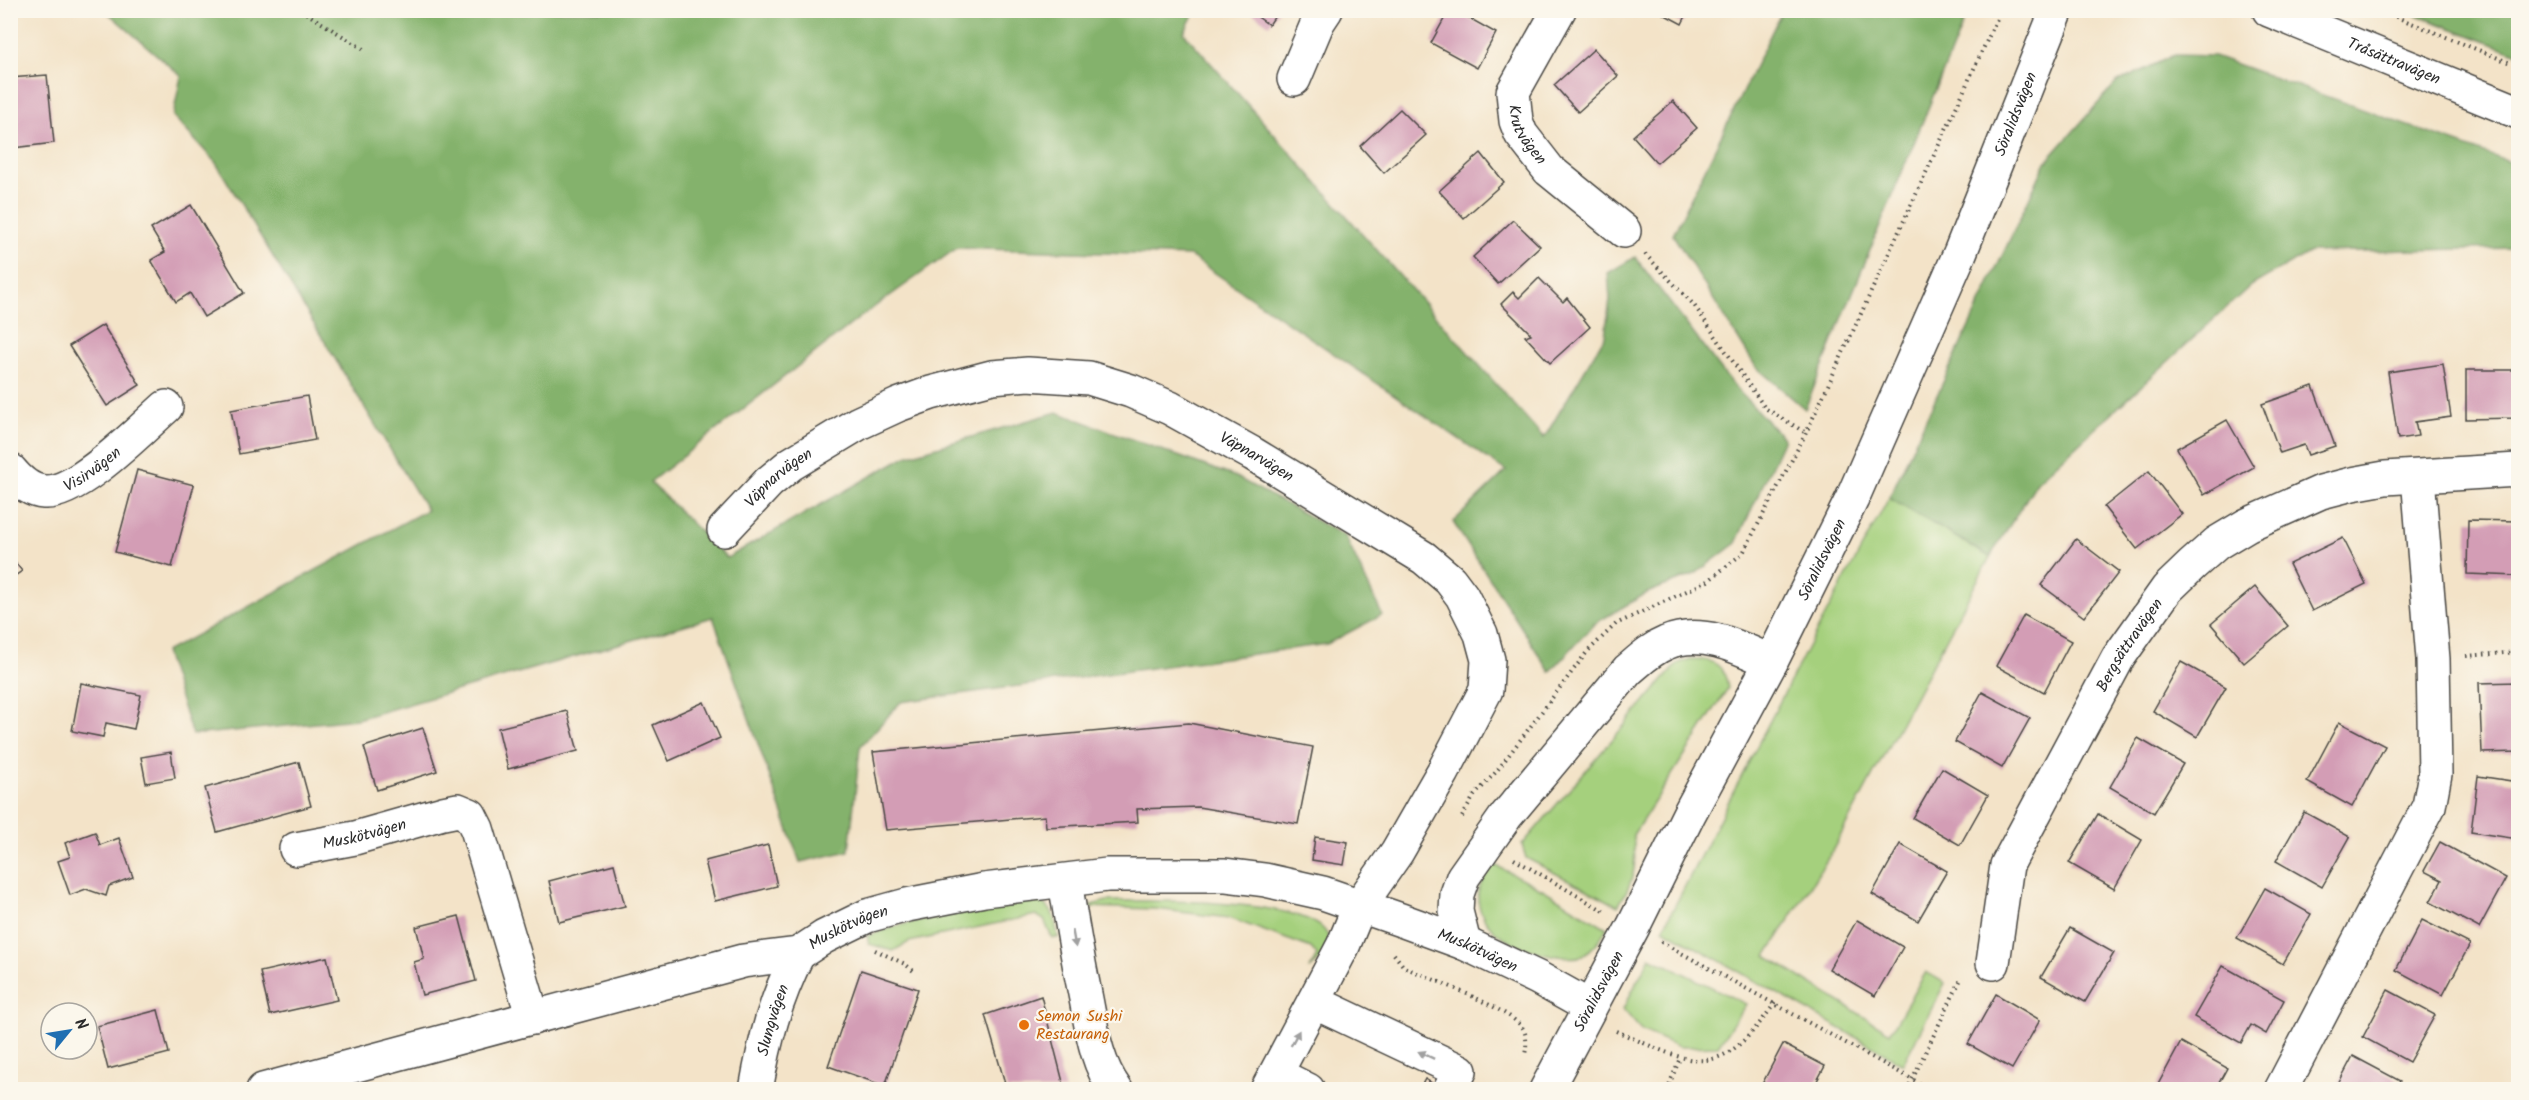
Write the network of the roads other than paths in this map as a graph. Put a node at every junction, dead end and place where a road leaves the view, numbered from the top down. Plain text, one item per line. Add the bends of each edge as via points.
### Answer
1 (1326, 10) edge
2 (1559, 10) edge
3 (2057, 10) edge
4 (2269, 10) edge
5 (1294, 79) dead end
6 (2518, 112) edge
7 (1624, 231) road end
8 (166, 407) dead end
9 (10, 470) edge
10 (2518, 470) edge
11 (2418, 477) junction
12 (724, 530) dead end
13 (1770, 662) junction
14 (296, 849) dead end
15 (1065, 881) junction
16 (1360, 905) junction
17 (1464, 943) junction
18 (798, 954) junction
19 (1993, 963) road end
20 (1314, 1002) junction
21 (1590, 1007) junction
22 (533, 1018) junction
23 (1271, 1082) edge
24 (263, 1089) edge
25 (756, 1089) edge
26 (1116, 1089) edge
27 (1308, 1089) edge
28 (1450, 1089) edge
29 (1546, 1089) edge
30 (2281, 1089) edge

1 - 5 street
2 - 7 street, Krutvägen via 1513,92 1516,121 1521,134 1550,170
3 - 13 street, Söralidsvägen via 1956,264 1852,499
4 - 6 street, Tråsättravägen
8 - 9 street, Visirvägen via 95,469 68,486 46,493 27,487
10 - 11 street, Bergsättravägen
11 - 19 street, Bergsättravägen via 2352,484 2283,507 2217,543 2167,589 2118,658 2007,865
11 - 30 street via 2433,659 2435,774 2429,806
12 - 16 street, Väpnarvägen via 791,464 859,423 931,393 992,377 1028,374 1089,378 1170,408 1253,454 1424,558 1450,580 1481,634 1488,660 1486,690 1465,731 1397,852
13 - 17 street via 1738,647 1694,637 1672,641 1651,651 1628,670 1506,816 1463,877 1456,911
13 - 21 street, Söralidsvägen
14 - 22 street, Muskötvägen via 355,838 458,810 470,815
15 - 16 street, Muskötvägen via 1107,874 1225,875 1265,880
15 - 18 street, Muskötvägen via 984,890 886,910 846,926
15 -> 26 street via 1098,1055
16 - 17 street, Muskötvägen
16 - 20 street
17 - 21 street, Muskötvägen
18 - 22 street, Muskötvägen via 743,961
18 - 25 street, Slungvägen via 773,1010
23 -> 20 street
28 -> 20 street via 1460,1071
21 - 29 street, Söralidsvägen
22 - 24 street, Muskötvägen
23 - 27 street

